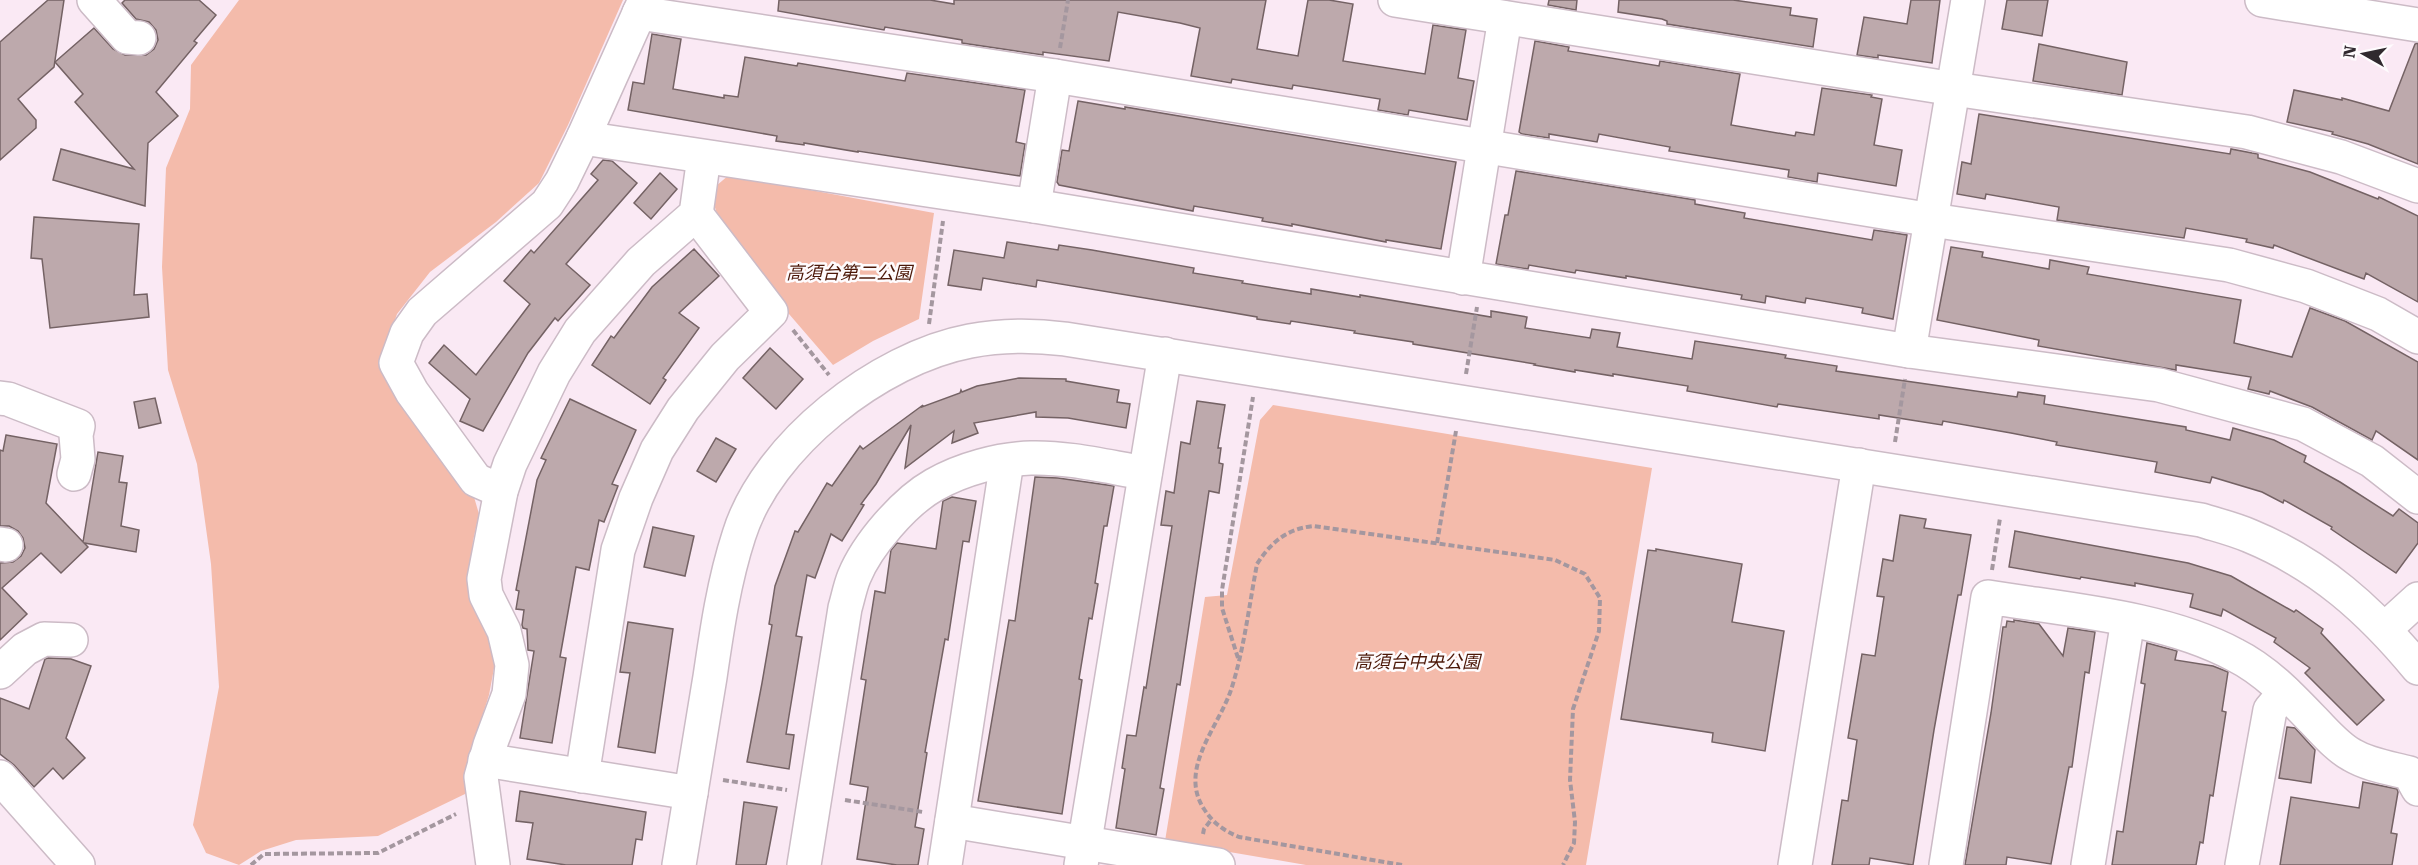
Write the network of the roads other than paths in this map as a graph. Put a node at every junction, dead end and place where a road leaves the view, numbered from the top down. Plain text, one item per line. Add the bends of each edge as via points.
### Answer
1 (94, 0) edge
2 (1395, 0) edge
3 (1968, 0) edge
4 (2263, 0) edge
5 (642, 6) edge
6 (1505, 18) junction
7 (2418, 25) edge
8 (139, 38) dead end
9 (1055, 76) junction
10 (1954, 89) junction
11 (583, 138) junction
12 (1486, 146) junction
13 (704, 157) junction
14 (2418, 186) edge
15 (1034, 206) junction
16 (696, 214) junction
17 (1932, 220) junction
18 (1472, 279) junction
19 (2418, 337) edge
20 (1909, 351) junction
21 (1165, 354) junction
22 (0, 398) edge
23 (1007, 461) junction
24 (1859, 465) junction
25 (1145, 472) junction
26 (74, 474) dead end
27 (501, 491) junction
28 (2418, 497) edge
29 (2418, 599) edge
30 (2128, 620) junction
31 (2385, 629) junction
32 (71, 640) dead end
33 (2418, 668) edge
34 (0, 672) edge
35 (2286, 692) junction
36 (484, 760) junction
37 (582, 776) junction
38 (0, 777) edge
39 (2418, 789) edge
40 (691, 793) junction
41 (952, 821) junction
42 (1083, 853) edge
43 (78, 865) edge
44 (493, 865) edge
45 (679, 865) edge
46 (804, 865) edge
47 (945, 865) edge
48 (1218, 865) edge
49 (1795, 865) edge
50 (1946, 865) edge
51 (2088, 865) edge
52 (2242, 865) edge

1 - 8 street via 127,37
2 - 6 street
3 - 10 street
4 - 7 street
5 - 9 street
5 - 11 street
6 - 10 street
6 - 12 street
9 - 12 street
9 - 15 street
10 - 14 street via 2247,132 2341,157
10 - 17 street
11 - 13 street
11 - 27 street via 547,204 422,312 407,333 396,363 412,392 476,480
12 - 17 street
12 - 18 street
13 - 15 street
13 - 16 street
15 - 18 street
16 - 27 street via 641,262 580,331 539,403
16 - 37 street via 771,312 725,357 683,409 657,450 636,498 618,550
17 - 19 street via 2229,265 2306,286 2378,314
17 - 20 street
18 - 20 street
20 - 28 street via 2159,386 2238,405 2303,424 2372,461
21 - 24 street
21 - 25 street
21 - 40 street via 1035,336 968,341 905,363 873,380 807,432 759,492 739,533 722,605
22 - 26 street via 78,426
23 - 25 street via 1053,458
23 - 41 street
23 - 46 street via 962,472 934,485 889,524 854,577
24 - 31 street via 2201,520 2250,536 2295,558 2330,580
24 - 49 street
25 - 42 street
27 - 36 street via 484,579 486,595 510,649 512,680
29 - 31 street
30 - 35 street via 2198,637 2237,655
30 - 50 street via 1988,597
30 - 51 street
31 - 33 street
32 - 34 street via 36,642
35 - 39 street via 2352,755 2409,773
35 - 52 street via 2270,711
36 - 37 street
36 - 44 street via 483,801
37 - 40 street
38 - 43 street
40 - 45 street
41 - 42 street
41 - 47 street
42 - 48 street

